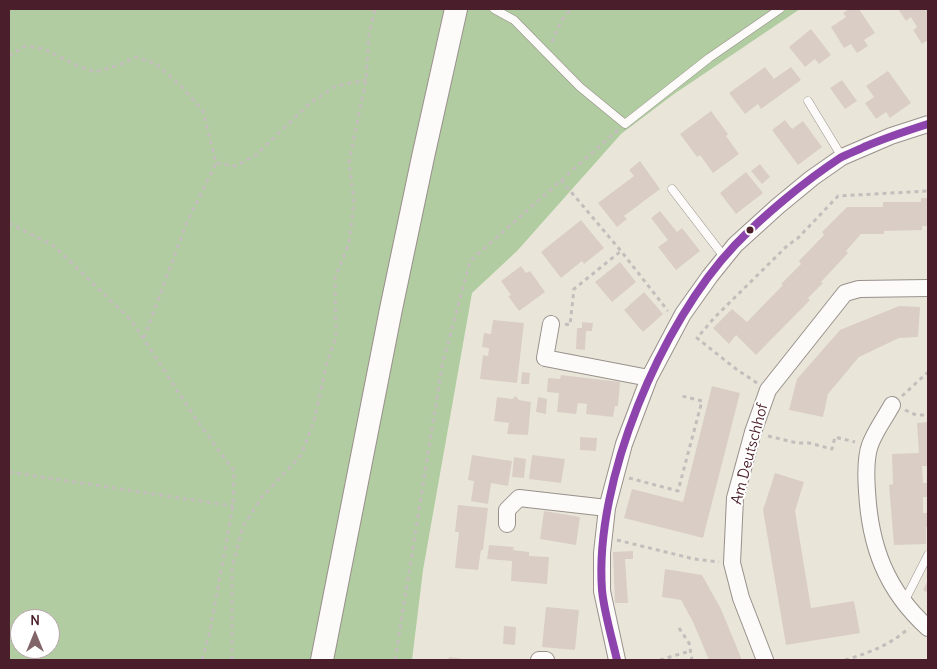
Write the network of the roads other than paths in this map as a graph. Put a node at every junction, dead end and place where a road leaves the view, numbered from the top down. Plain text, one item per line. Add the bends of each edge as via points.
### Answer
1 (456, 9) edge
2 (494, 9) edge
3 (780, 9) edge
4 (808, 101) dead end
5 (928, 124) edge
6 (842, 158) junction
7 (672, 189) dead end
8 (724, 258) junction
9 (928, 288) edge
10 (551, 324) road end
11 (649, 378) junction
12 (892, 405) road end
13 (607, 508) junction
14 (507, 524) dead end
15 (928, 555) edge
16 (904, 602) junction
17 (924, 623) edge
18 (322, 660) edge
19 (539, 660) edge
20 (546, 660) edge
21 (617, 660) edge
22 (765, 660) edge

1 - 18 main road via 424,148
2 - 3 lane via 514,20 580,87 625,124 709,58
4 - 6 lane
5 - 6 street
6 - 8 street via 778,206
7 - 8 lane
8 - 11 street via 688,307
9 - 22 street, Am Deutschhof via 859,289 845,293 768,390 735,498 732,563 741,598
10 - 11 street via 545,358
11 - 13 street via 624,444
12 - 16 street via 870,446 866,483 871,532 879,558
13 - 14 street via 518,498 507,510
13 - 21 street via 602,590
15 - 16 lane
16 - 17 street
19 - 20 street

